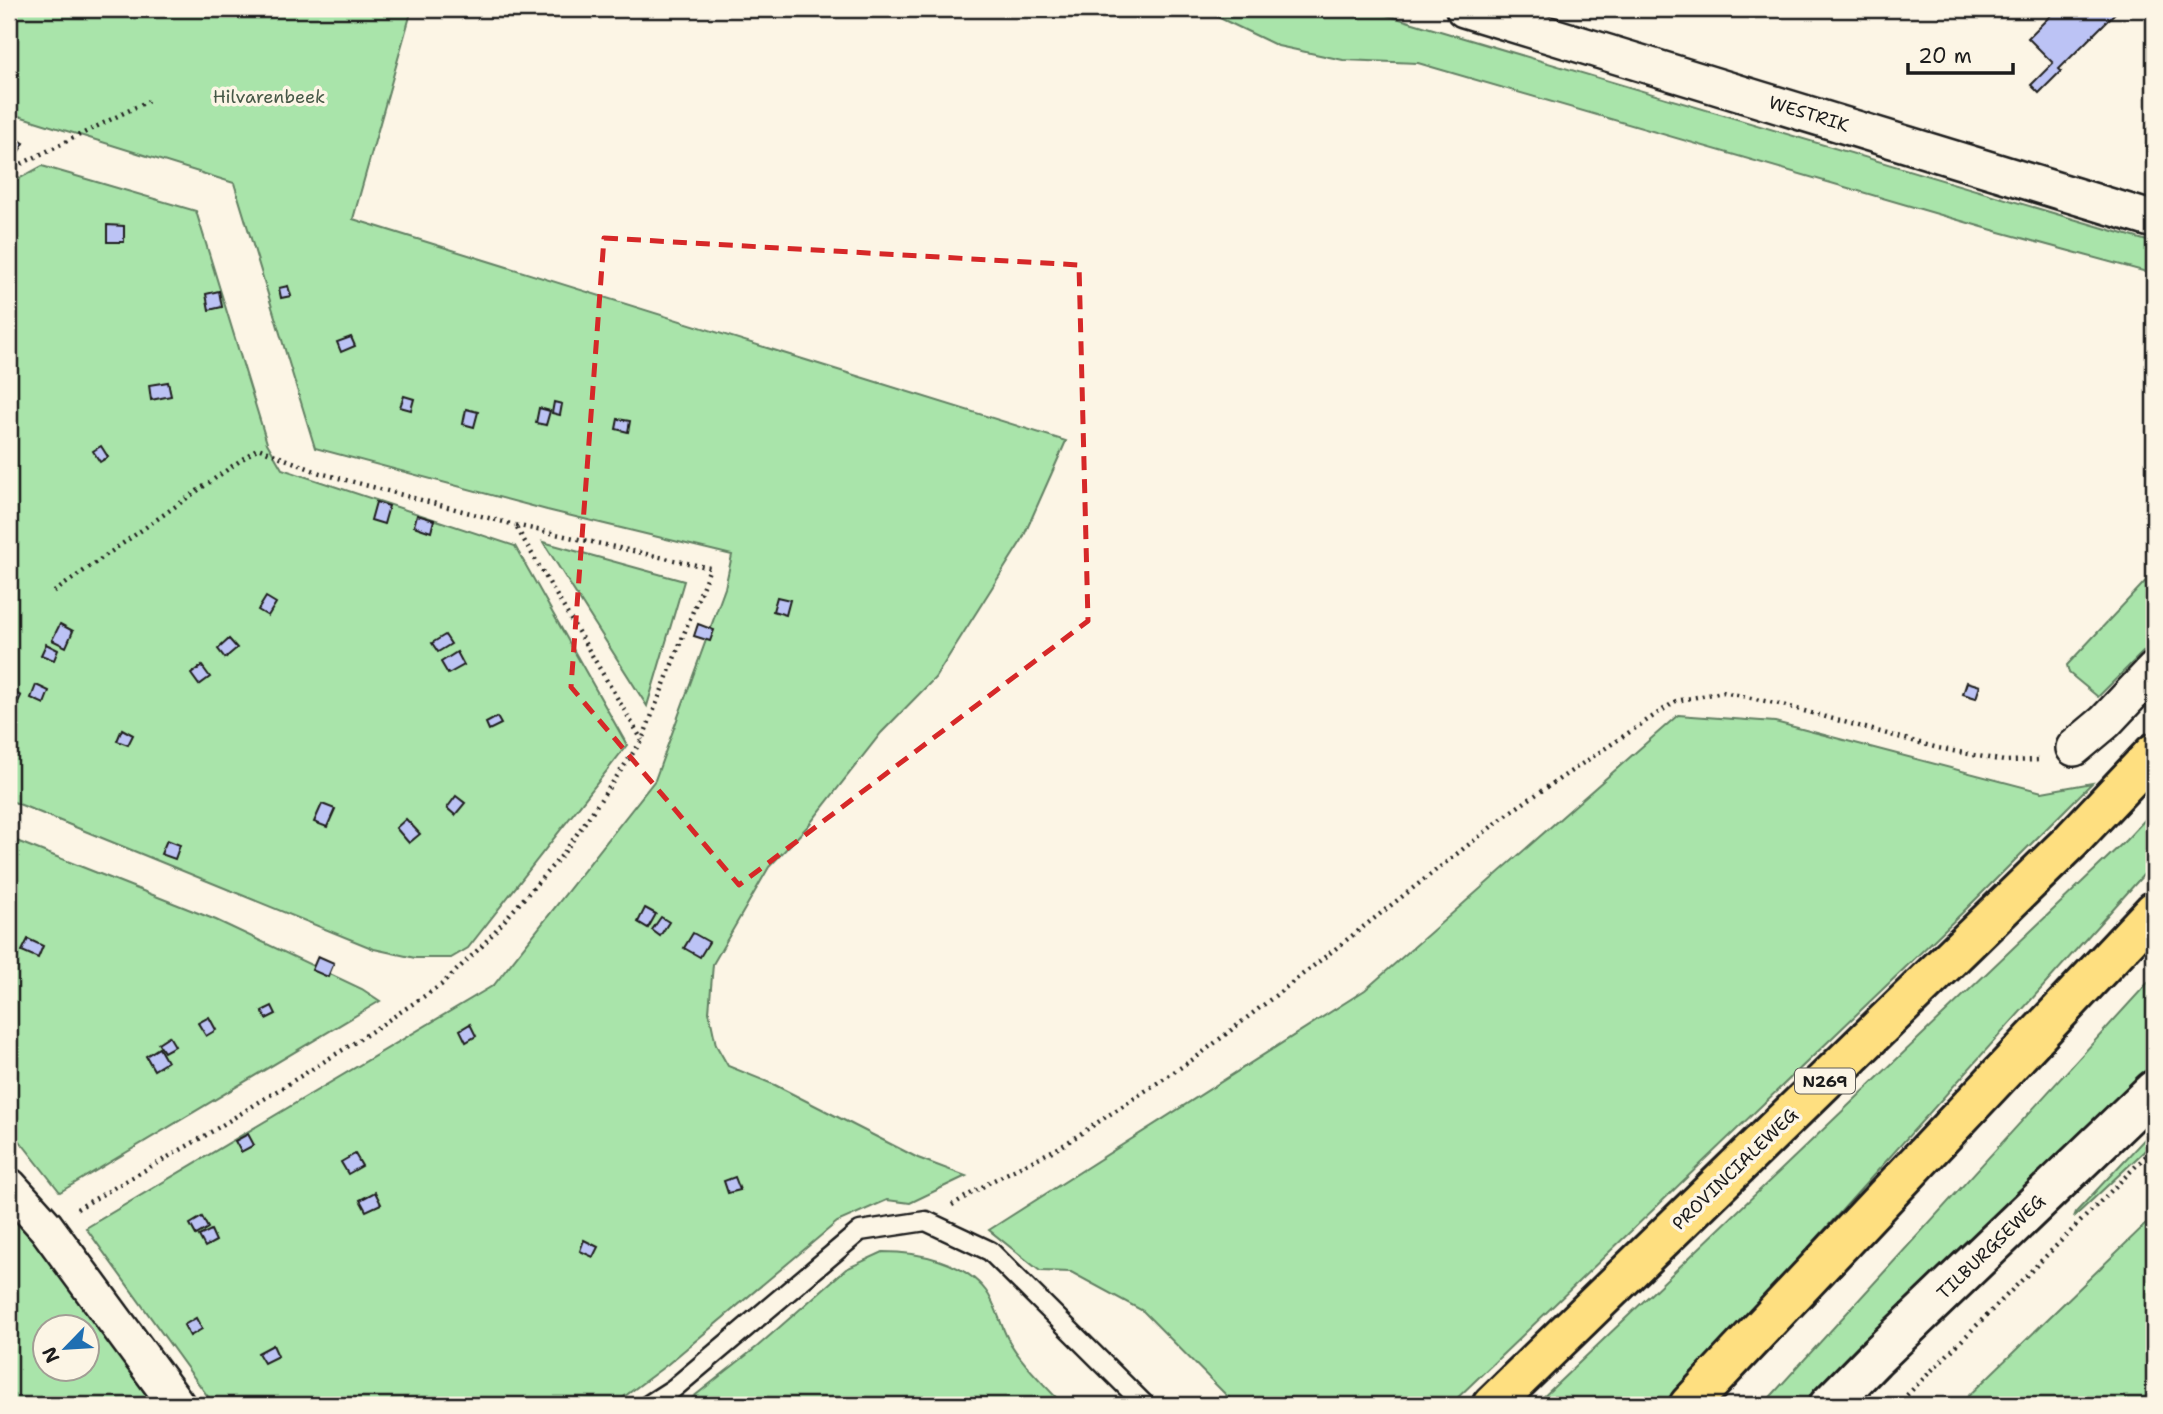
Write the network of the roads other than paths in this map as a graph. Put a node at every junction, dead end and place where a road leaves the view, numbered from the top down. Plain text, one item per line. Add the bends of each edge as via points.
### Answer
1 (1464, 9) edge
2 (2154, 220) edge
3 (2154, 670) edge
4 (2074, 748) road end
5 (2154, 753) edge
6 (2154, 911) edge
7 (2154, 1090) edge
8 (9, 1186) edge
9 (177, 1405) edge
10 (648, 1405) edge
11 (1145, 1405) edge
12 (1492, 1405) edge
13 (1689, 1405) edge
14 (1829, 1405) edge

1 - 2 street, WESTRIK
3 - 4 street
5 - 12 highway, PROVINCIALEWEG / N269 via 2070,842
6 - 13 highway
7 - 14 street, TILBURGSEWEG
8 - 9 street via 46,1227
10 - 11 lane via 860,1231 926,1221 990,1251

